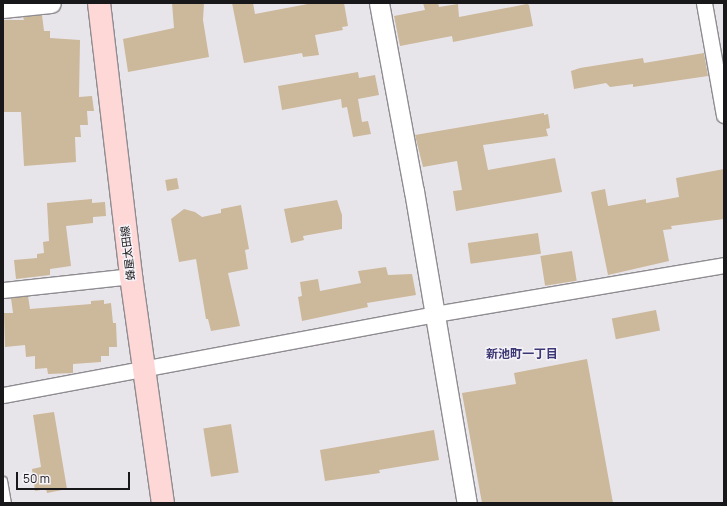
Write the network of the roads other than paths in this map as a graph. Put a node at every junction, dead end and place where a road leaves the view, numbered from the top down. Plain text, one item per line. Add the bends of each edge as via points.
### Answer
1 (51, 3) edge
2 (99, 3) edge
3 (379, 3) edge
4 (704, 3) edge
5 (3, 8) edge
6 (721, 86) edge
7 (724, 116) edge
8 (724, 265) edge
9 (131, 276) junction
10 (3, 290) edge
11 (435, 314) junction
12 (143, 369) junction
13 (3, 395) edge
14 (3, 481) edge
15 (7, 503) edge
16 (163, 503) edge
17 (467, 503) edge

1 - 5 street
2 - 9 main road, 蜂屋太田線
3 - 11 street
4 - 6 street
6 - 7 street
8 - 11 street
9 - 10 street
9 - 12 main road, 蜂屋太田線
11 - 12 street
11 - 17 street
12 - 13 street
12 - 16 main road, 蜂屋太田線
14 - 15 lane

